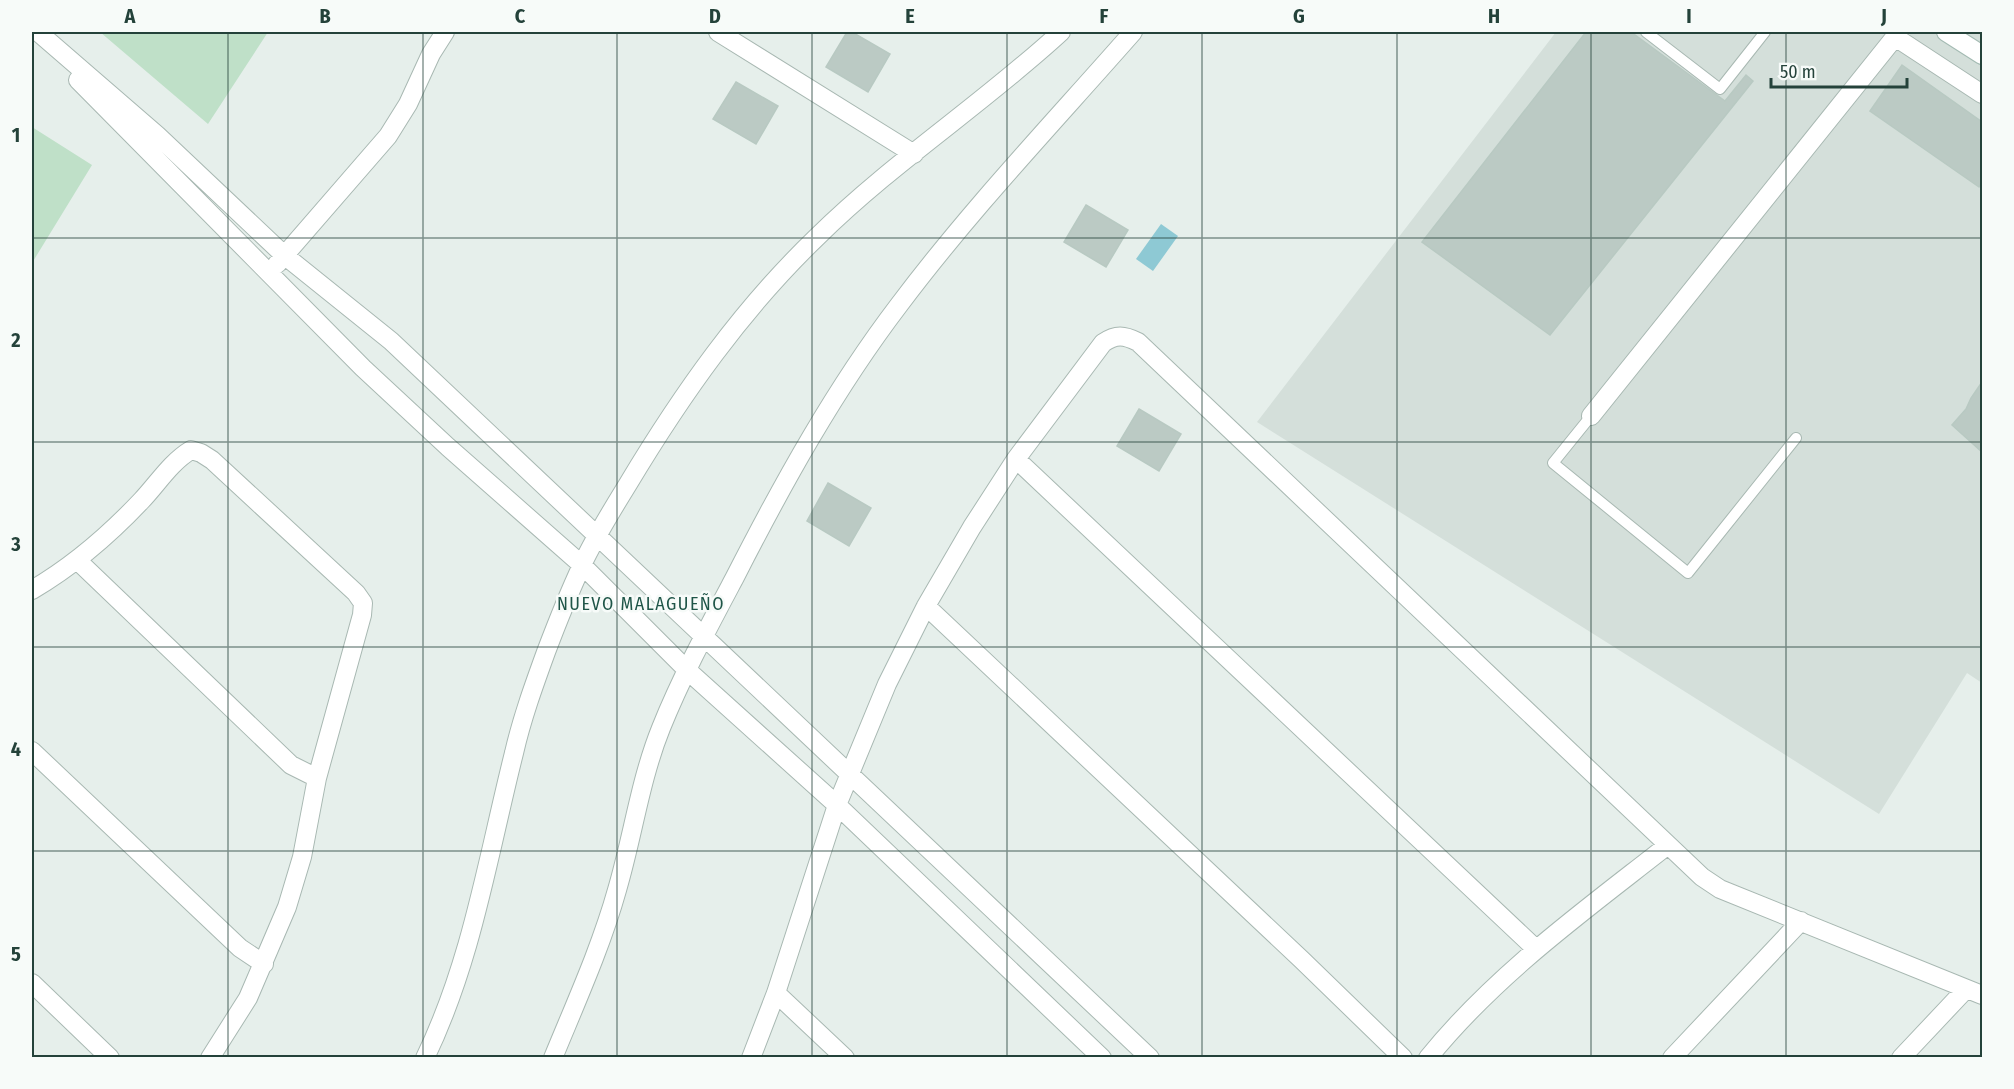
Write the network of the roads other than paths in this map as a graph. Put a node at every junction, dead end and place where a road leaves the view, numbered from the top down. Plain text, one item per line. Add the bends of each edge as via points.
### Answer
1 (36, 32) edge
2 (445, 32) edge
3 (718, 32) edge
4 (1061, 32) edge
5 (1132, 32) edge
6 (1646, 32) edge
7 (1765, 32) edge
8 (1946, 32) edge
9 (1897, 34) edge
10 (1983, 55) edge
11 (1983, 94) edge
12 (914, 154) junction
13 (284, 255) junction
14 (269, 272) junction
15 (1591, 416) joint
16 (1796, 438) dead end
17 (1016, 459) junction
18 (596, 537) junction
19 (77, 560) junction
20 (582, 566) junction
21 (32, 590) edge
22 (926, 606) junction
23 (704, 636) junction
24 (687, 670) junction
25 (32, 751) edge
26 (850, 773) junction
27 (317, 778) junction
28 (837, 806) junction
29 (1668, 845) junction
30 (1801, 921) junction
31 (1536, 949) junction
32 (264, 964) junction
33 (32, 983) edge
34 (1975, 992) edge
35 (776, 993) junction
36 (110, 1058) edge
37 (210, 1058) edge
38 (425, 1058) edge
39 (553, 1058) edge
40 (751, 1058) edge
41 (845, 1058) edge
42 (1102, 1058) edge
43 (1150, 1058) edge
44 (1403, 1058) edge
45 (1428, 1058) edge
46 (1672, 1058) edge
47 (1901, 1058) edge

1 - 13 street via 157,135
1 - 14 street via 96,100
2 - 13 street via 388,136
3 - 12 street
4 - 12 street
5 - 23 street via 929,266 871,343 788,478
6 - 7 lane via 1720,89
8 - 10 street
9 - 11 street
9 - 15 street
12 - 18 street via 818,236 774,281 685,394
13 - 14 street
13 - 18 street via 391,341
14 - 20 street via 363,368
15 - 16 lane via 1552,463 1688,573
17 - 22 street
17 - 29 street via 1103,344 1114,336 1138,342
17 - 31 street
18 - 20 street
18 - 23 street
19 - 21 street
19 - 27 street via 291,765
19 - 27 street via 141,501 180,457 191,450 212,460 363,603
20 - 24 street
20 - 38 street via 529,698 468,945
22 - 26 street via 887,684
22 - 44 street
23 - 24 street
23 - 26 street
24 - 28 street
24 - 39 street via 646,770 620,881 585,982
25 - 32 street via 240,948
26 - 28 street
26 - 43 street
27 - 32 street via 297,875
28 - 35 street
28 - 42 street
29 - 30 street via 1720,889
29 - 31 street
30 - 34 street
30 - 46 street
31 - 45 street via 1483,998
32 - 37 street via 248,999
33 - 36 street
34 - 47 street
35 - 40 street
35 - 41 street

